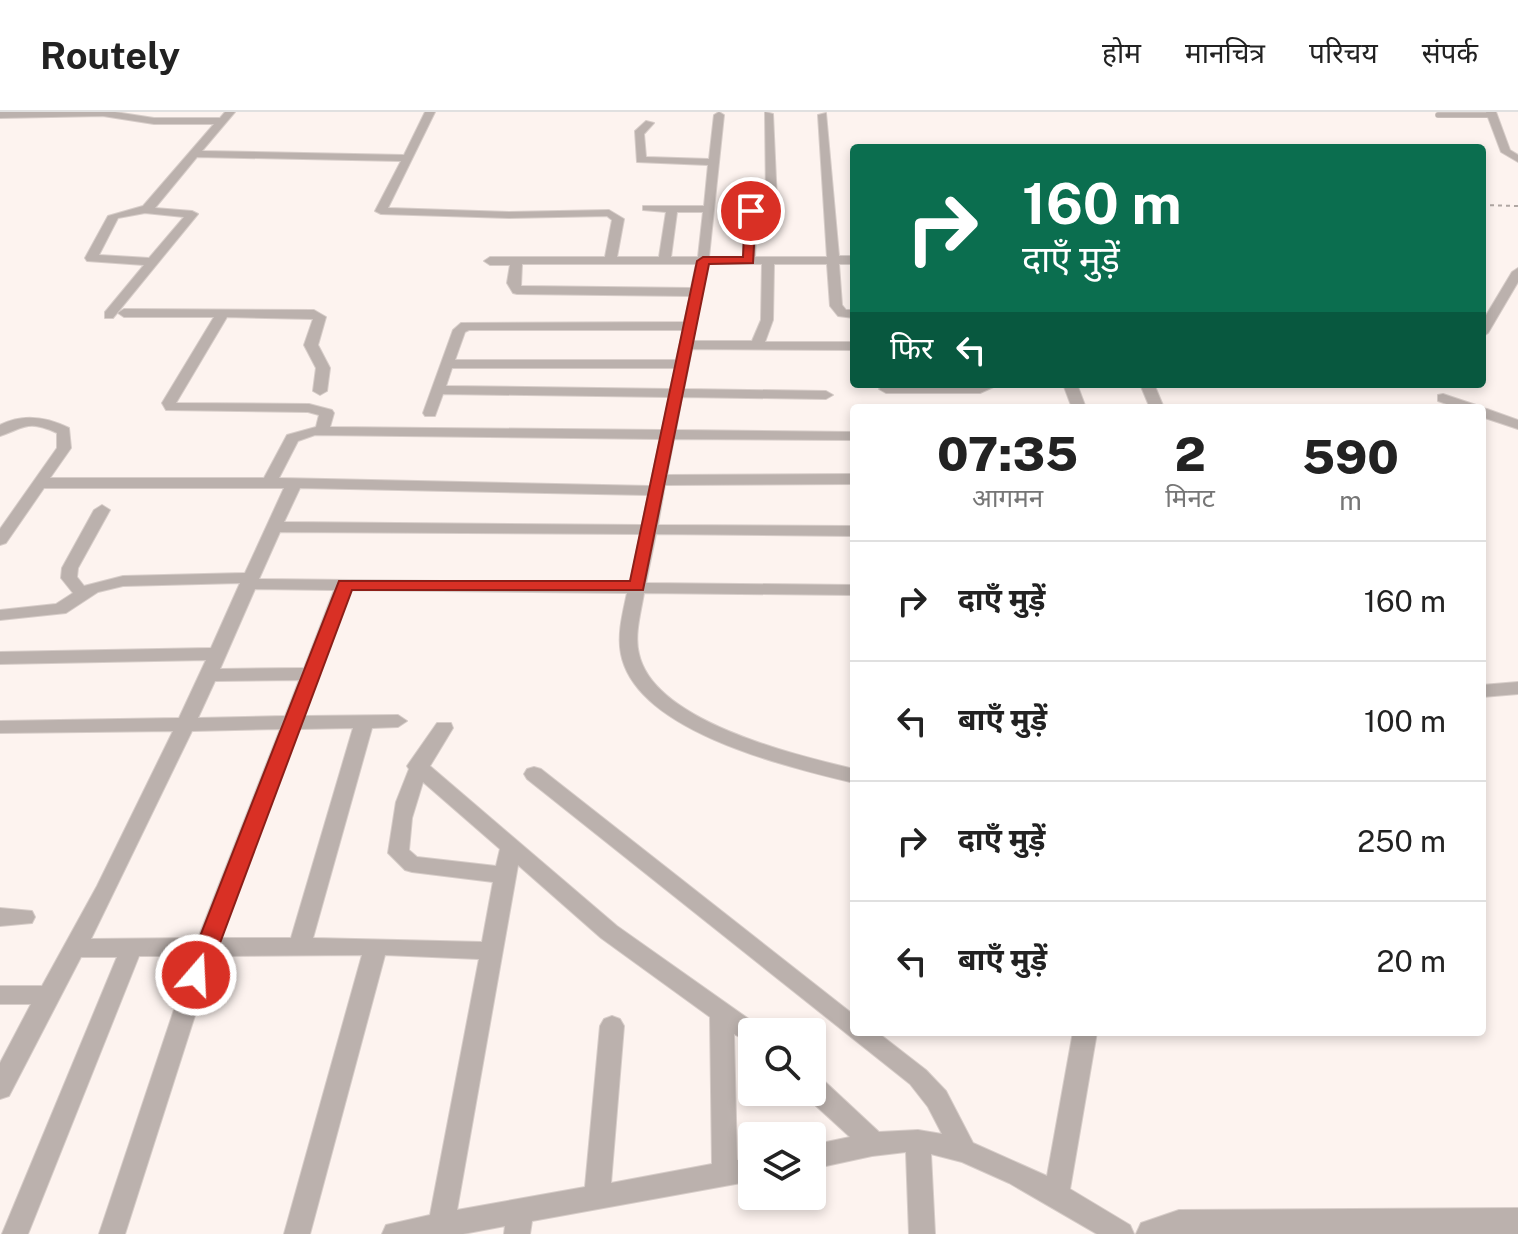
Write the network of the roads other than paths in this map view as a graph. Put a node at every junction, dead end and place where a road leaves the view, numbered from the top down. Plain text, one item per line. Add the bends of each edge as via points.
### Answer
1 (430, 112) edge
2 (1492, 113) edge
3 (768, 114) dead end
4 (0, 115) edge
5 (719, 115) dead end
6 (823, 115) dead end
7 (1438, 115) dead end
8 (227, 116) edge
9 (649, 123) dead end
10 (197, 154) junction
11 (407, 158) junction
12 (1518, 159) edge
13 (715, 162) junction
14 (647, 208) dead end
15 (672, 208) junction
16 (147, 209) junction
17 (709, 209) junction
18 (749, 260) junction
19 (768, 260) junction
20 (834, 260) junction
21 (850, 260) edge
22 (490, 261) dead end
23 (517, 261) junction
24 (610, 261) junction
25 (664, 261) junction
26 (703, 261) junction
27 (152, 262) junction
28 (1518, 272) edge
29 (696, 292) junction
30 (124, 313) dead end
31 (223, 313) junction
32 (850, 314) edge
33 (109, 315) dead end
34 (1486, 323) edge
35 (690, 326) junction
36 (685, 345) junction
37 (757, 345) junction
38 (850, 346) edge
39 (448, 364) junction
40 (682, 364) junction
41 (983, 388) edge
42 (886, 389) dead end
43 (439, 390) junction
44 (320, 391) dead end
45 (675, 393) junction
46 (826, 395) dead end
47 (430, 413) dead end
48 (1486, 413) edge
49 (1518, 425) edge
50 (322, 431) junction
51 (0, 432) edge
52 (668, 432) junction
53 (850, 436) edge
54 (850, 479) edge
55 (40, 483) junction
56 (269, 483) junction
57 (294, 483) junction
58 (657, 485) junction
59 (102, 510) dead end
60 (274, 527) junction
61 (649, 530) junction
62 (850, 531) edge
63 (1, 536) edge
64 (249, 581) junction
65 (345, 584) junction
66 (637, 586) junction
67 (850, 590) edge
68 (83, 595) junction
69 (0, 615) edge
70 (215, 654) junction
71 (0, 658) edge
72 (310, 674) junction
73 (207, 675) junction
74 (1518, 688) edge
75 (1486, 691) edge
76 (398, 721) dead end
77 (292, 723) junction
78 (364, 723) junction
79 (188, 724) junction
80 (0, 727) edge
81 (444, 728) dead end
82 (417, 766) junction
83 (534, 774) dead end
84 (850, 775) edge
85 (510, 849) junction
86 (506, 875) junction
87 (0, 917) edge
88 (24, 917) dead end
89 (300, 946) junction
90 (376, 946) junction
91 (132, 947) junction
92 (206, 947) junction
93 (75, 948) junction
94 (492, 951) junction
95 (0, 995) edge
96 (50, 995) junction
97 (722, 1014) junction
98 (738, 1025) edge
99 (850, 1025) edge
100 (612, 1026) dead end
101 (864, 1036) edge
102 (1084, 1036) edge
103 (0, 1088) edge
104 (826, 1099) edge
105 (918, 1141) junction
106 (876, 1145) junction
107 (963, 1149) junction
108 (826, 1154) edge
109 (738, 1172) edge
110 (725, 1174) junction
111 (1056, 1196) junction
112 (597, 1198) junction
113 (519, 1223) edge
114 (1518, 1223) edge
115 (441, 1226) junction
116 (1201, 1229) edge
117 (15, 1234) edge
118 (112, 1234) edge
119 (297, 1234) edge
120 (395, 1234) edge
121 (922, 1234) edge
122 (1121, 1234) edge
123 (1152, 1234) edge

1 - 11 street
2 - 7 lane
2 - 12 street via 1506,152
3 - 18 street via 772,202 751,211
4 - 8 street via 103,113 154,121
5 - 13 street
6 - 20 street
8 - 10 street
9 - 13 street via 639,133 641,160
10 - 11 street
10 - 16 street
11 - 24 street via 381,211 609,213 618,219
13 - 17 street
14 - 15 street
15 - 17 street
15 - 25 street
16 - 27 street via 192,214
16 - 27 street via 114,216 91,258
17 - 26 street
18 - 19 street
18 - 26 street
19 - 20 street
19 - 37 street via 767,320
20 - 21 street
20 - 32 street via 836,306
22 - 23 street
23 - 24 street
23 - 29 street via 517,290
24 - 25 street
25 - 26 street
26 - 29 street
27 - 33 street
28 - 34 street
29 - 35 street
30 - 31 street
31 - 44 street via 320,317 311,345 323,368
31 - 50 street via 171,407 319,409 327,413
35 - 36 street
35 - 39 street via 466,326 459,330
36 - 37 street
36 - 40 street
37 - 38 street
39 - 40 street
39 - 43 street
40 - 45 street
41 - 42 street
43 - 45 street
43 - 47 street
45 - 46 street
45 - 52 street
48 - 49 street
50 - 52 street
50 - 56 street via 292,438
51 - 55 street via 21,422 50,423 64,431 64,448
52 - 53 street
52 - 58 street
54 - 58 street
55 - 56 street
55 - 63 street
56 - 57 street
57 - 58 street
57 - 60 street
58 - 61 street
59 - 68 street via 70,568 69,578
60 - 61 street
60 - 64 street
61 - 62 street
61 - 66 street
64 - 65 street
64 - 68 street via 123,581 102,584
64 - 70 street
65 - 66 street
65 - 72 street
66 - 67 street
66 - 84 street via 630,657 644,682 678,714 772,755
68 - 69 street via 60,609
70 - 71 street
70 - 73 street
72 - 73 street
72 - 77 street
73 - 79 street
74 - 75 street
76 - 78 street
77 - 78 street
77 - 79 street
77 - 92 street
78 - 89 street
79 - 80 street
79 - 93 street
81 - 82 street
82 - 85 street
82 - 86 street via 398,832 403,860
83 - 99 street
85 - 86 street
85 - 97 street via 609,932
86 - 94 street
87 - 88 street
89 - 90 street
89 - 92 street
90 - 94 street
90 - 119 street
91 - 92 street
91 - 93 street
91 - 117 street
92 - 118 street
93 - 96 street
94 - 115 street
95 - 96 street
96 - 103 street
97 - 98 street
97 - 110 street
100 - 112 street
101 - 107 street via 918,1077 937,1099
102 - 111 street
104 - 106 street
105 - 106 street
105 - 107 street
105 - 121 street
106 - 108 street
107 - 111 street
109 - 110 street
110 - 112 street
111 - 122 street
112 - 113 street
113 - 115 street
114 - 116 street
115 - 120 street
116 - 123 street via 1179,1225

